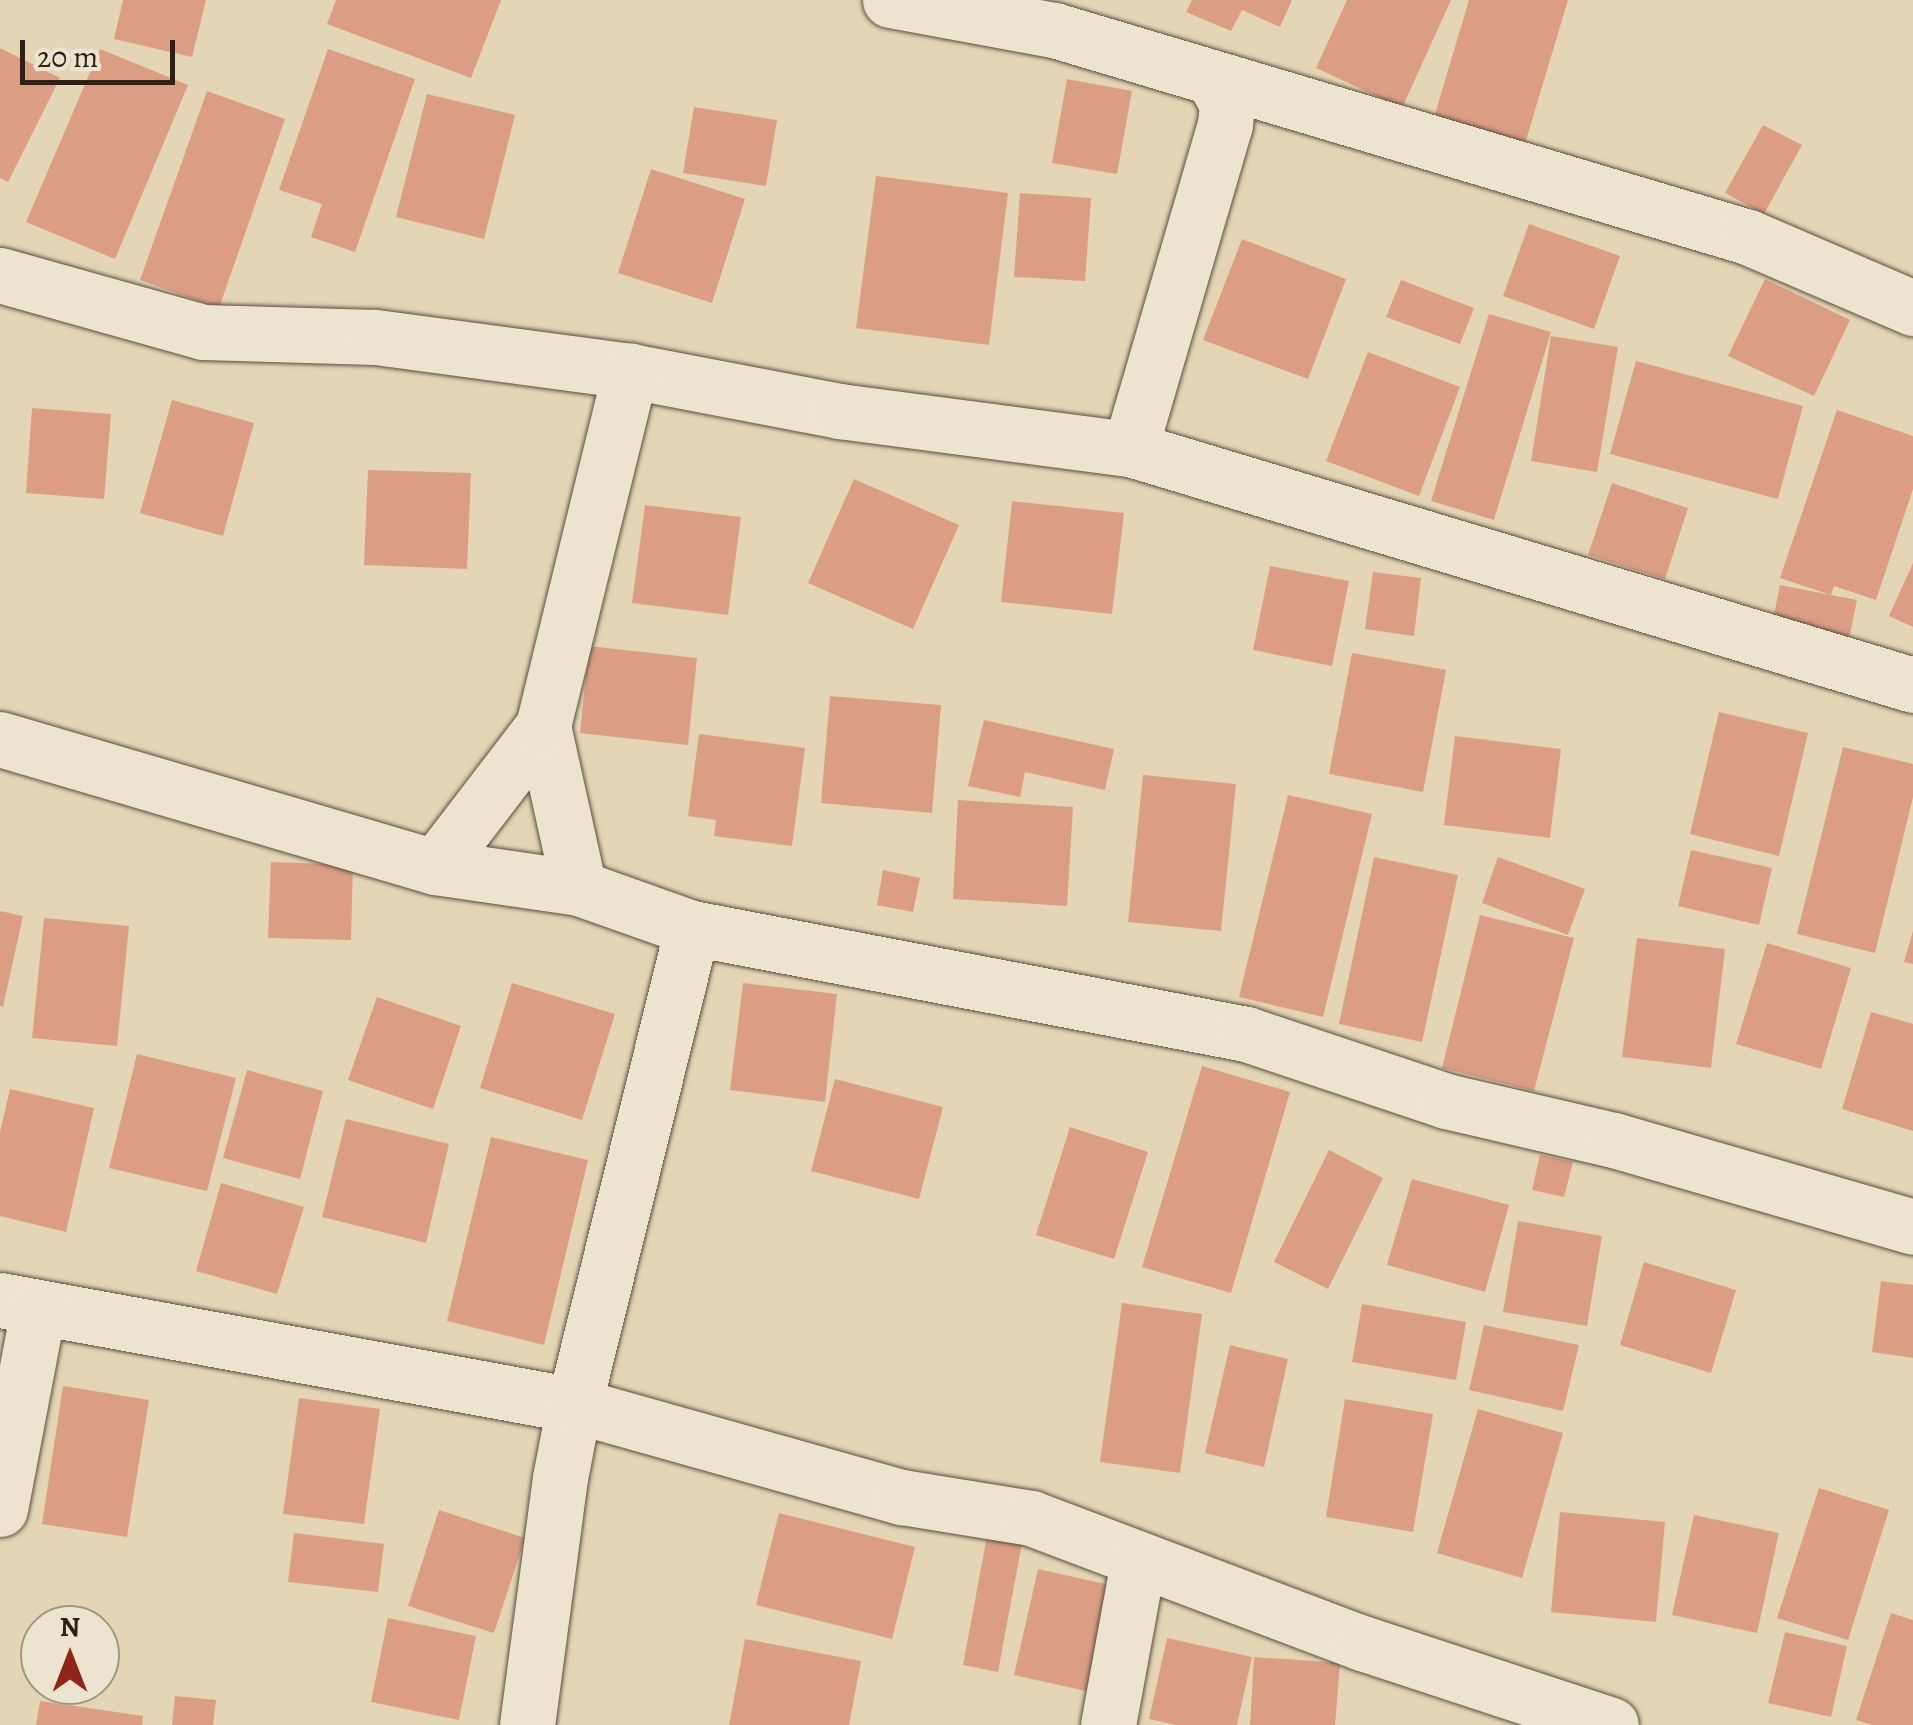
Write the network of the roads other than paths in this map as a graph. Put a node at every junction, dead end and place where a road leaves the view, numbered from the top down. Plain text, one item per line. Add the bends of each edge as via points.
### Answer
1 (890, 0) edge
2 (1214, 81) junction
3 (0, 275) edge
4 (1913, 308) edge
5 (630, 371) junction
6 (1130, 448) junction
7 (1913, 685) edge
8 (543, 726) junction
9 (0, 739) edge
10 (435, 867) junction
11 (579, 888) junction
12 (692, 928) junction
13 (1913, 1227) edge
14 (19, 1304) edge
15 (574, 1405) junction
16 (0, 1509) edge
17 (1138, 1562) junction
18 (527, 1725) edge
19 (1108, 1725) edge
20 (1612, 1725) edge

1 - 2 street via 1054,30
2 - 4 street via 1748,238
2 - 6 street via 1227,104 1226,126
3 - 5 street via 204,332 375,337
5 - 6 street via 840,411
5 - 8 street
6 - 7 street
8 - 10 street
8 - 11 street
9 - 10 street
10 - 11 street
11 - 12 street
12 - 13 street via 1246,1034 1446,1101 1614,1140
12 - 15 street
14 - 15 street
14 - 16 street
15 - 17 street via 902,1497 1030,1518
15 - 18 street
17 - 19 street
17 - 20 street

